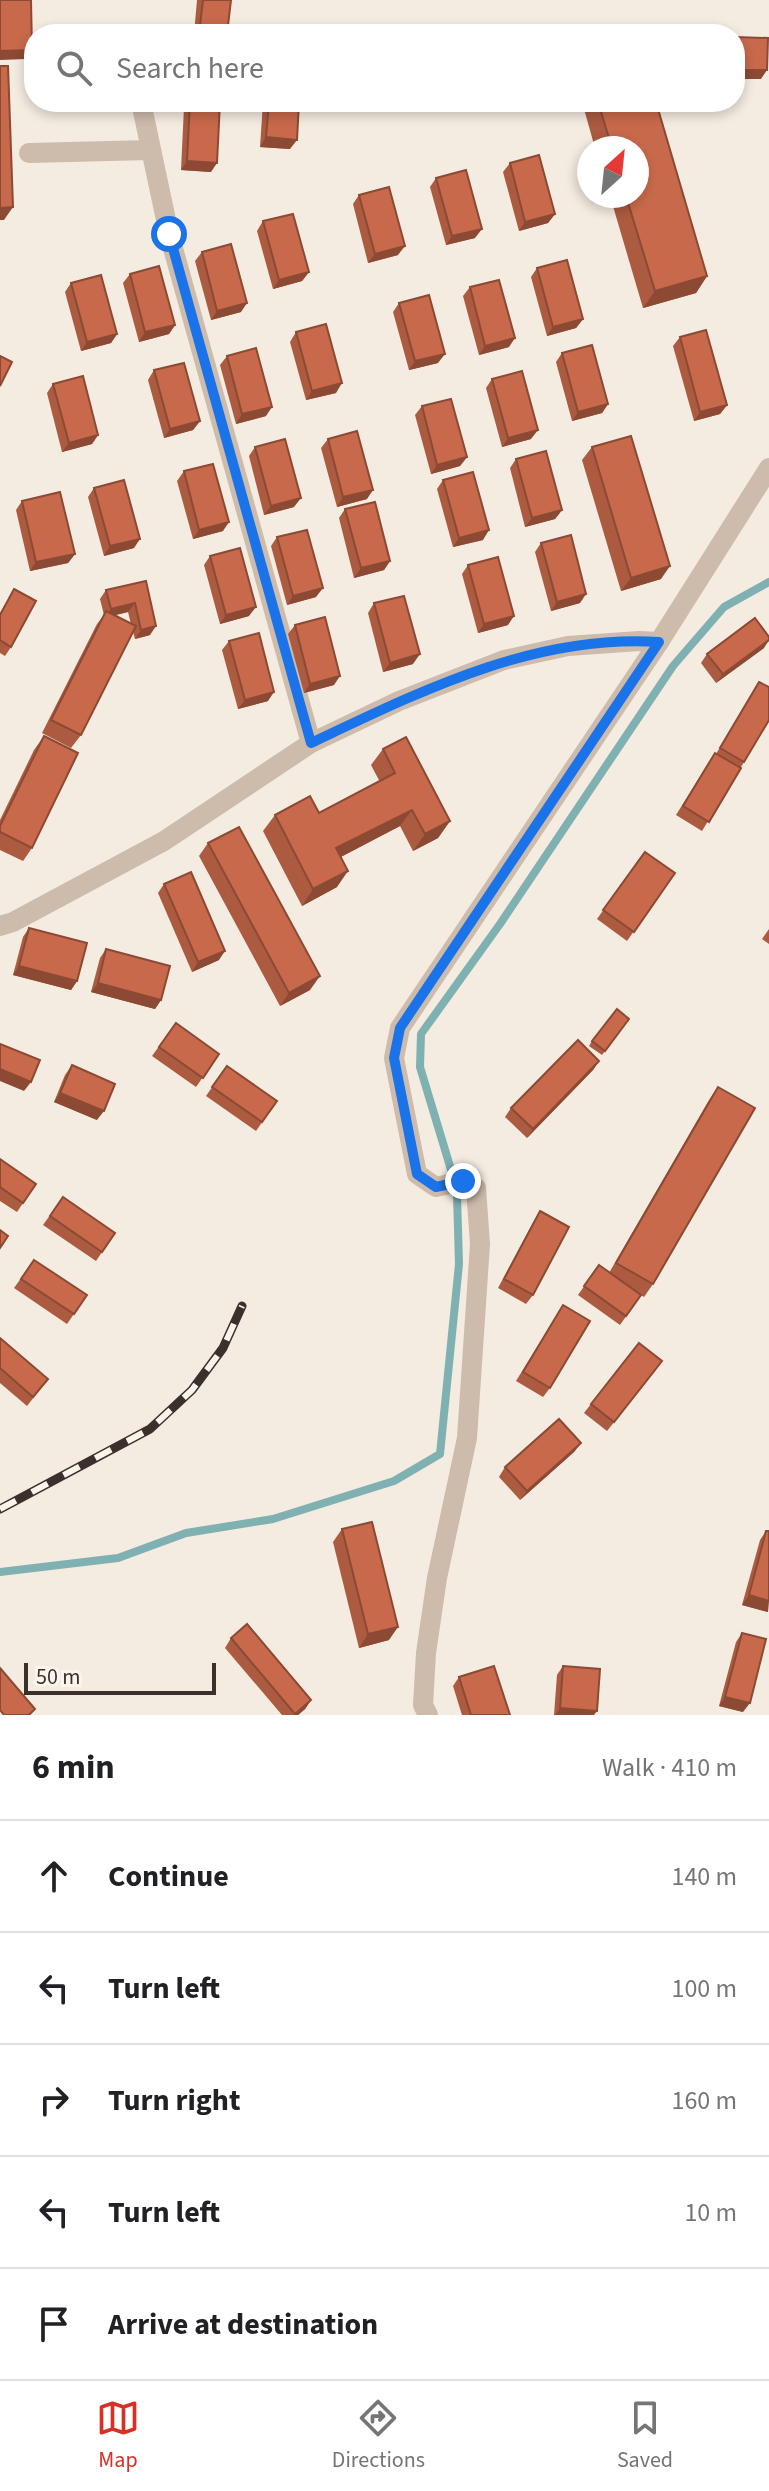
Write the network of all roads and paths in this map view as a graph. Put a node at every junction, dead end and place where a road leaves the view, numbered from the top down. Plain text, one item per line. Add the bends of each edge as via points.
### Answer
1 (143, 112) edge
2 (150, 150) junction
3 (29, 153) dead end
4 (769, 468) edge
5 (659, 642) junction
6 (311, 743) junction
7 (0, 926) edge
8 (428, 1715) edge

1 - 2 street
2 - 3 street
2 - 6 street
4 - 5 street
5 - 6 street via 568,646 504,660
5 - 8 street via 400,1028 394,1058 417,1174 436,1187 463,1181 476,1188 480,1244 467,1438 426,1653 423,1705
6 - 7 street via 164,841

